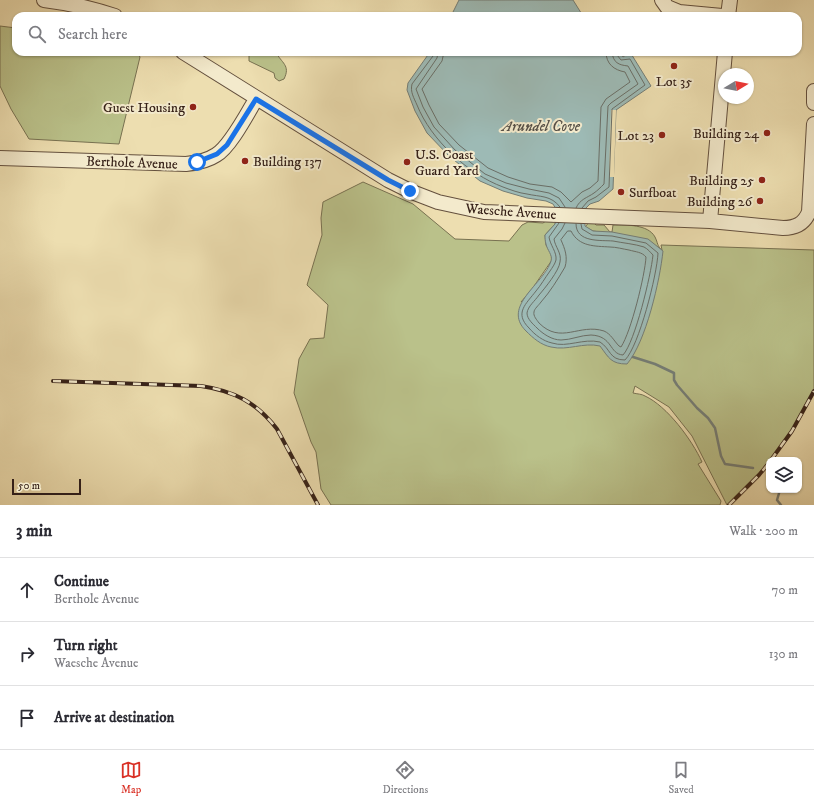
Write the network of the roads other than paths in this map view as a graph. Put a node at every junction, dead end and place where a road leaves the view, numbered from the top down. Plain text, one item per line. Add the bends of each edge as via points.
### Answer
1 (44, 0) edge
2 (662, 0) edge
3 (730, 0) edge
4 (103, 12) edge
5 (684, 12) edge
6 (728, 12) edge
7 (188, 56) edge
8 (725, 56) edge
9 (814, 91) edge
10 (256, 99) junction
11 (814, 104) edge
12 (814, 124) edge
13 (0, 158) edge
14 (710, 221) junction

1 - 4 street via 75,4
2 - 5 street via 666,7
3 - 6 street
7 - 10 street, Waesche Avenue
8 - 14 street
9 - 11 street
10 - 13 street, Berthole Avenue via 227,145 217,154 197,162 186,164
10 - 14 street, Waesche Avenue via 388,180 438,202 484,212
12 - 14 street, Waesche Avenue via 809,212 801,224 793,228 783,228

